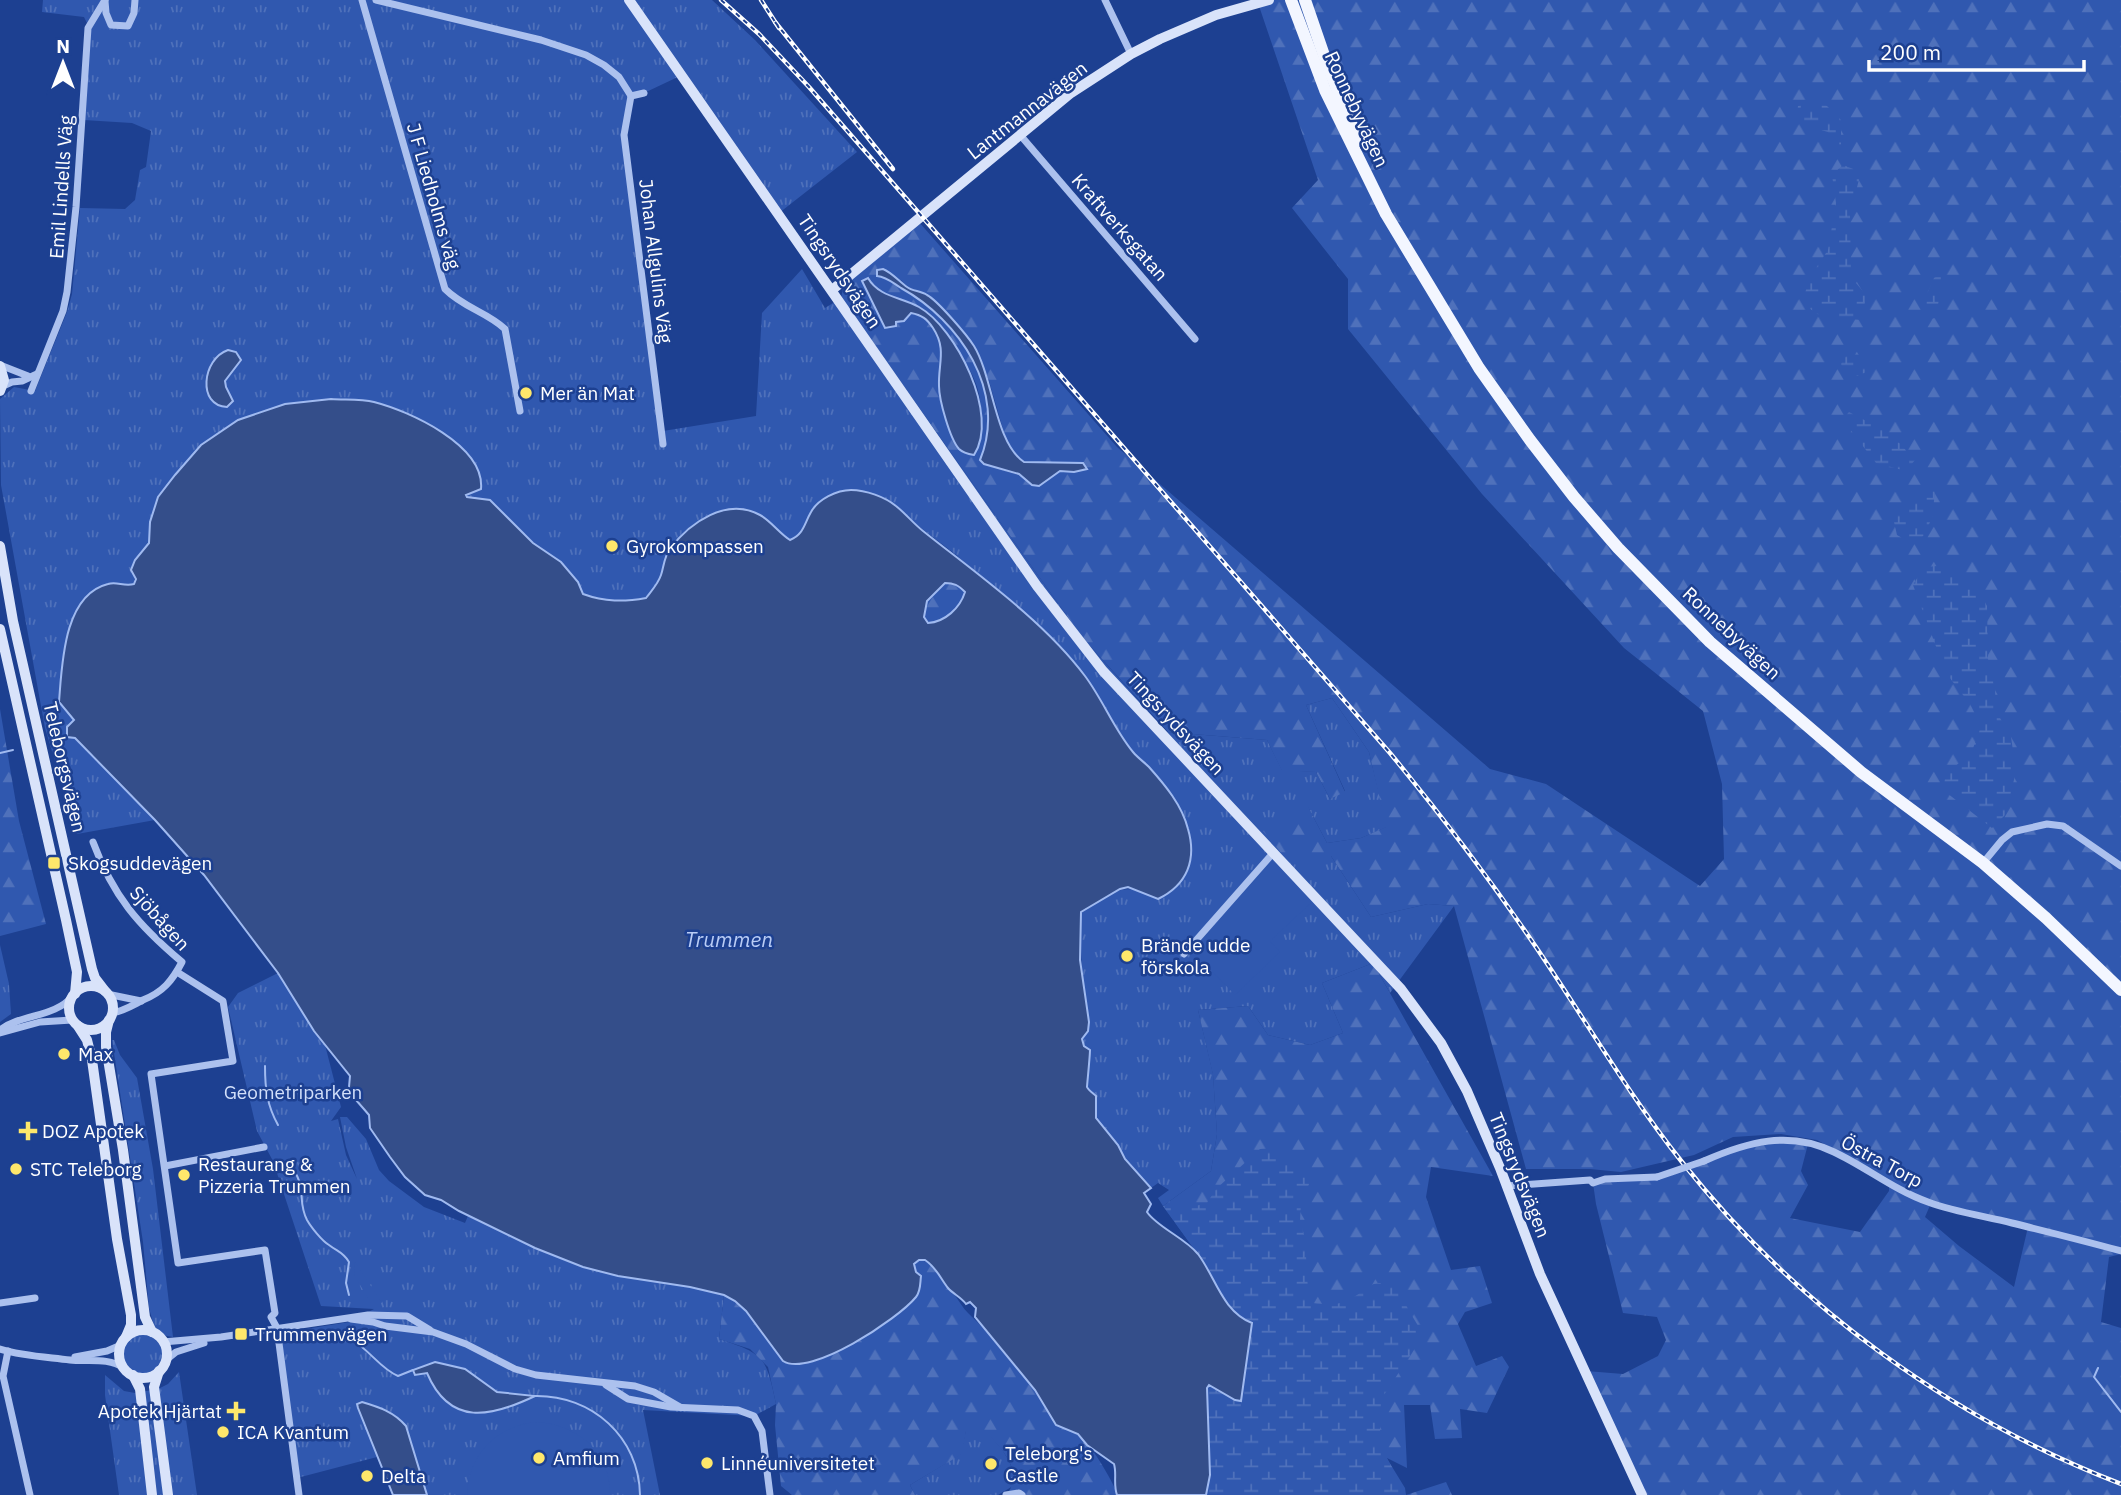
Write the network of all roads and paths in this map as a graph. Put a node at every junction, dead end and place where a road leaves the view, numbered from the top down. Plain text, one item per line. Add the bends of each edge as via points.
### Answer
1 (105, 0) edge
2 (135, 0) edge
3 (362, 0) edge
4 (376, 0) edge
5 (629, 0) edge
6 (1105, 0) edge
7 (1269, 0) edge
8 (1291, 0) edge
9 (1305, 0) edge
10 (1131, 54) junction
11 (644, 93) dead end
12 (631, 96) junction
13 (1021, 136) junction
14 (1397, 230) junction
15 (832, 290) junction
16 (1195, 339) dead end
17 (0, 365) edge
18 (33, 375) junction
19 (1, 388) edge
20 (31, 391) dead end
21 (520, 411) dead end
22 (663, 444) dead end
23 (0, 546) edge
24 (0, 629) edge
25 (93, 842) dead end
26 (1274, 852) junction
27 (1983, 863) junction
28 (2121, 866) edge
29 (1184, 954) dead end
30 (177, 972) junction
31 (2121, 990) edge
32 (106, 993) junction
33 (74, 995) junction
34 (141, 1001) junction
35 (111, 1016) junction
36 (75, 1023) junction
37 (0, 1031) edge
38 (264, 1147) dead end
39 (165, 1166) junction
40 (1506, 1186) junction
41 (2121, 1251) edge
42 (35, 1298) dead end
43 (1, 1301) edge
44 (351, 1319) junction
45 (277, 1328) junction
46 (152, 1332) junction
47 (433, 1332) junction
48 (221, 1338) junction
49 (124, 1341) junction
50 (163, 1342) junction
51 (4, 1350) edge
52 (61, 1358) junction
53 (166, 1360) junction
54 (124, 1367) junction
55 (159, 1371) junction
56 (133, 1375) junction
57 (602, 1383) junction
58 (680, 1407) junction
59 (30, 1495) edge
60 (152, 1495) edge
61 (168, 1495) edge
62 (299, 1495) edge
63 (770, 1495) edge
64 (1006, 1495) edge
65 (1022, 1495) edge
66 (1642, 1495) edge

1 - 2 street, Emil Lindells Väg via 111,25 128,26
1 - 18 street, Emil Lindells Väg via 88,28 70,277 63,311
3 - 21 street, J F Liedholms väg via 445,289 458,302 505,329
4 - 12 street via 586,55 619,77
5 - 15 street, Tingsrydsvägen
6 - 10 street
7 - 10 street, Lantmannavägen via 1204,20
8 - 14 main road, Ronnebyvägen via 1325,90
9 - 14 main road, Ronnebyvägen via 1349,122
10 - 13 street, Lantmannavägen via 1071,93
11 - 12 street
12 - 22 street, Johan Allgulins Väg via 624,135
13 - 15 street, Lantmannavägen
13 - 16 street, Kraftverksgatan
14 - 27 main road, Ronnebyvägen via 1479,368 1530,440 1618,548 1710,642 1791,713
15 - 26 street, Tingsrydsvägen via 1037,586 1103,671
17 - 18 street
17 - 19 street via 4,375
18 - 19 street
18 - 20 street, Emil Lindells Väg
23 - 32 street, Teleborgsvägen via 92,968
24 - 33 street, Teleborgsvägen via 66,920 76,972
25 - 30 street, Sjöbågen via 118,896 181,962
26 - 29 street
26 - 40 street, Tingsrydsvägen via 1402,989 1441,1042 1467,1091
27 - 28 street via 2012,832 2047,824 2063,826
27 - 31 main road, Ronnebyvägen
30 - 34 street, Sjöbågen via 162,991
30 - 39 street via 223,1001 233,1061 151,1073
32 - 33 street via 87,987
32 - 34 street
32 - 35 street
33 - 36 street via 69,1006
33 - 37 street via 59,1008 19,1019
34 - 35 street, Sjöbågen
35 - 36 street via 95,1030
35 - 46 street via 106,1047 145,1317
36 - 37 street via 40,1022
36 - 49 street via 87,1040 92,1059 131,1315
38 - 39 street
39 - 45 street via 178,1263 265,1250 275,1312 271,1317
40 - 41 street, Östra Torp, bridge via 1657,1177 1737,1147 1782,1140 1832,1151 1931,1203
40 - 66 street, Tingsrydsvägen via 1540,1274
42 - 43 street
44 - 45 street
44 - 47 street
44 - 47 street via 398,1315
45 - 48 street
45 - 62 street
46 - 49 street via 138,1330
46 - 50 street
47 - 57 street via 515,1369
48 - 50 street
48 - 53 street via 176,1352
49 - 52 street via 95,1354
49 - 54 street via 119,1356
50 - 53 street
51 - 52 street
51 - 59 street via 3,1376
52 - 54 street
53 - 55 street
54 - 56 street
55 - 56 street via 146,1377
55 - 61 street via 154,1387
56 - 60 street via 140,1389
57 - 58 street via 654,1392
57 - 58 street via 628,1399
58 - 63 street via 738,1410 754,1416 762,1431
64 - 65 street

